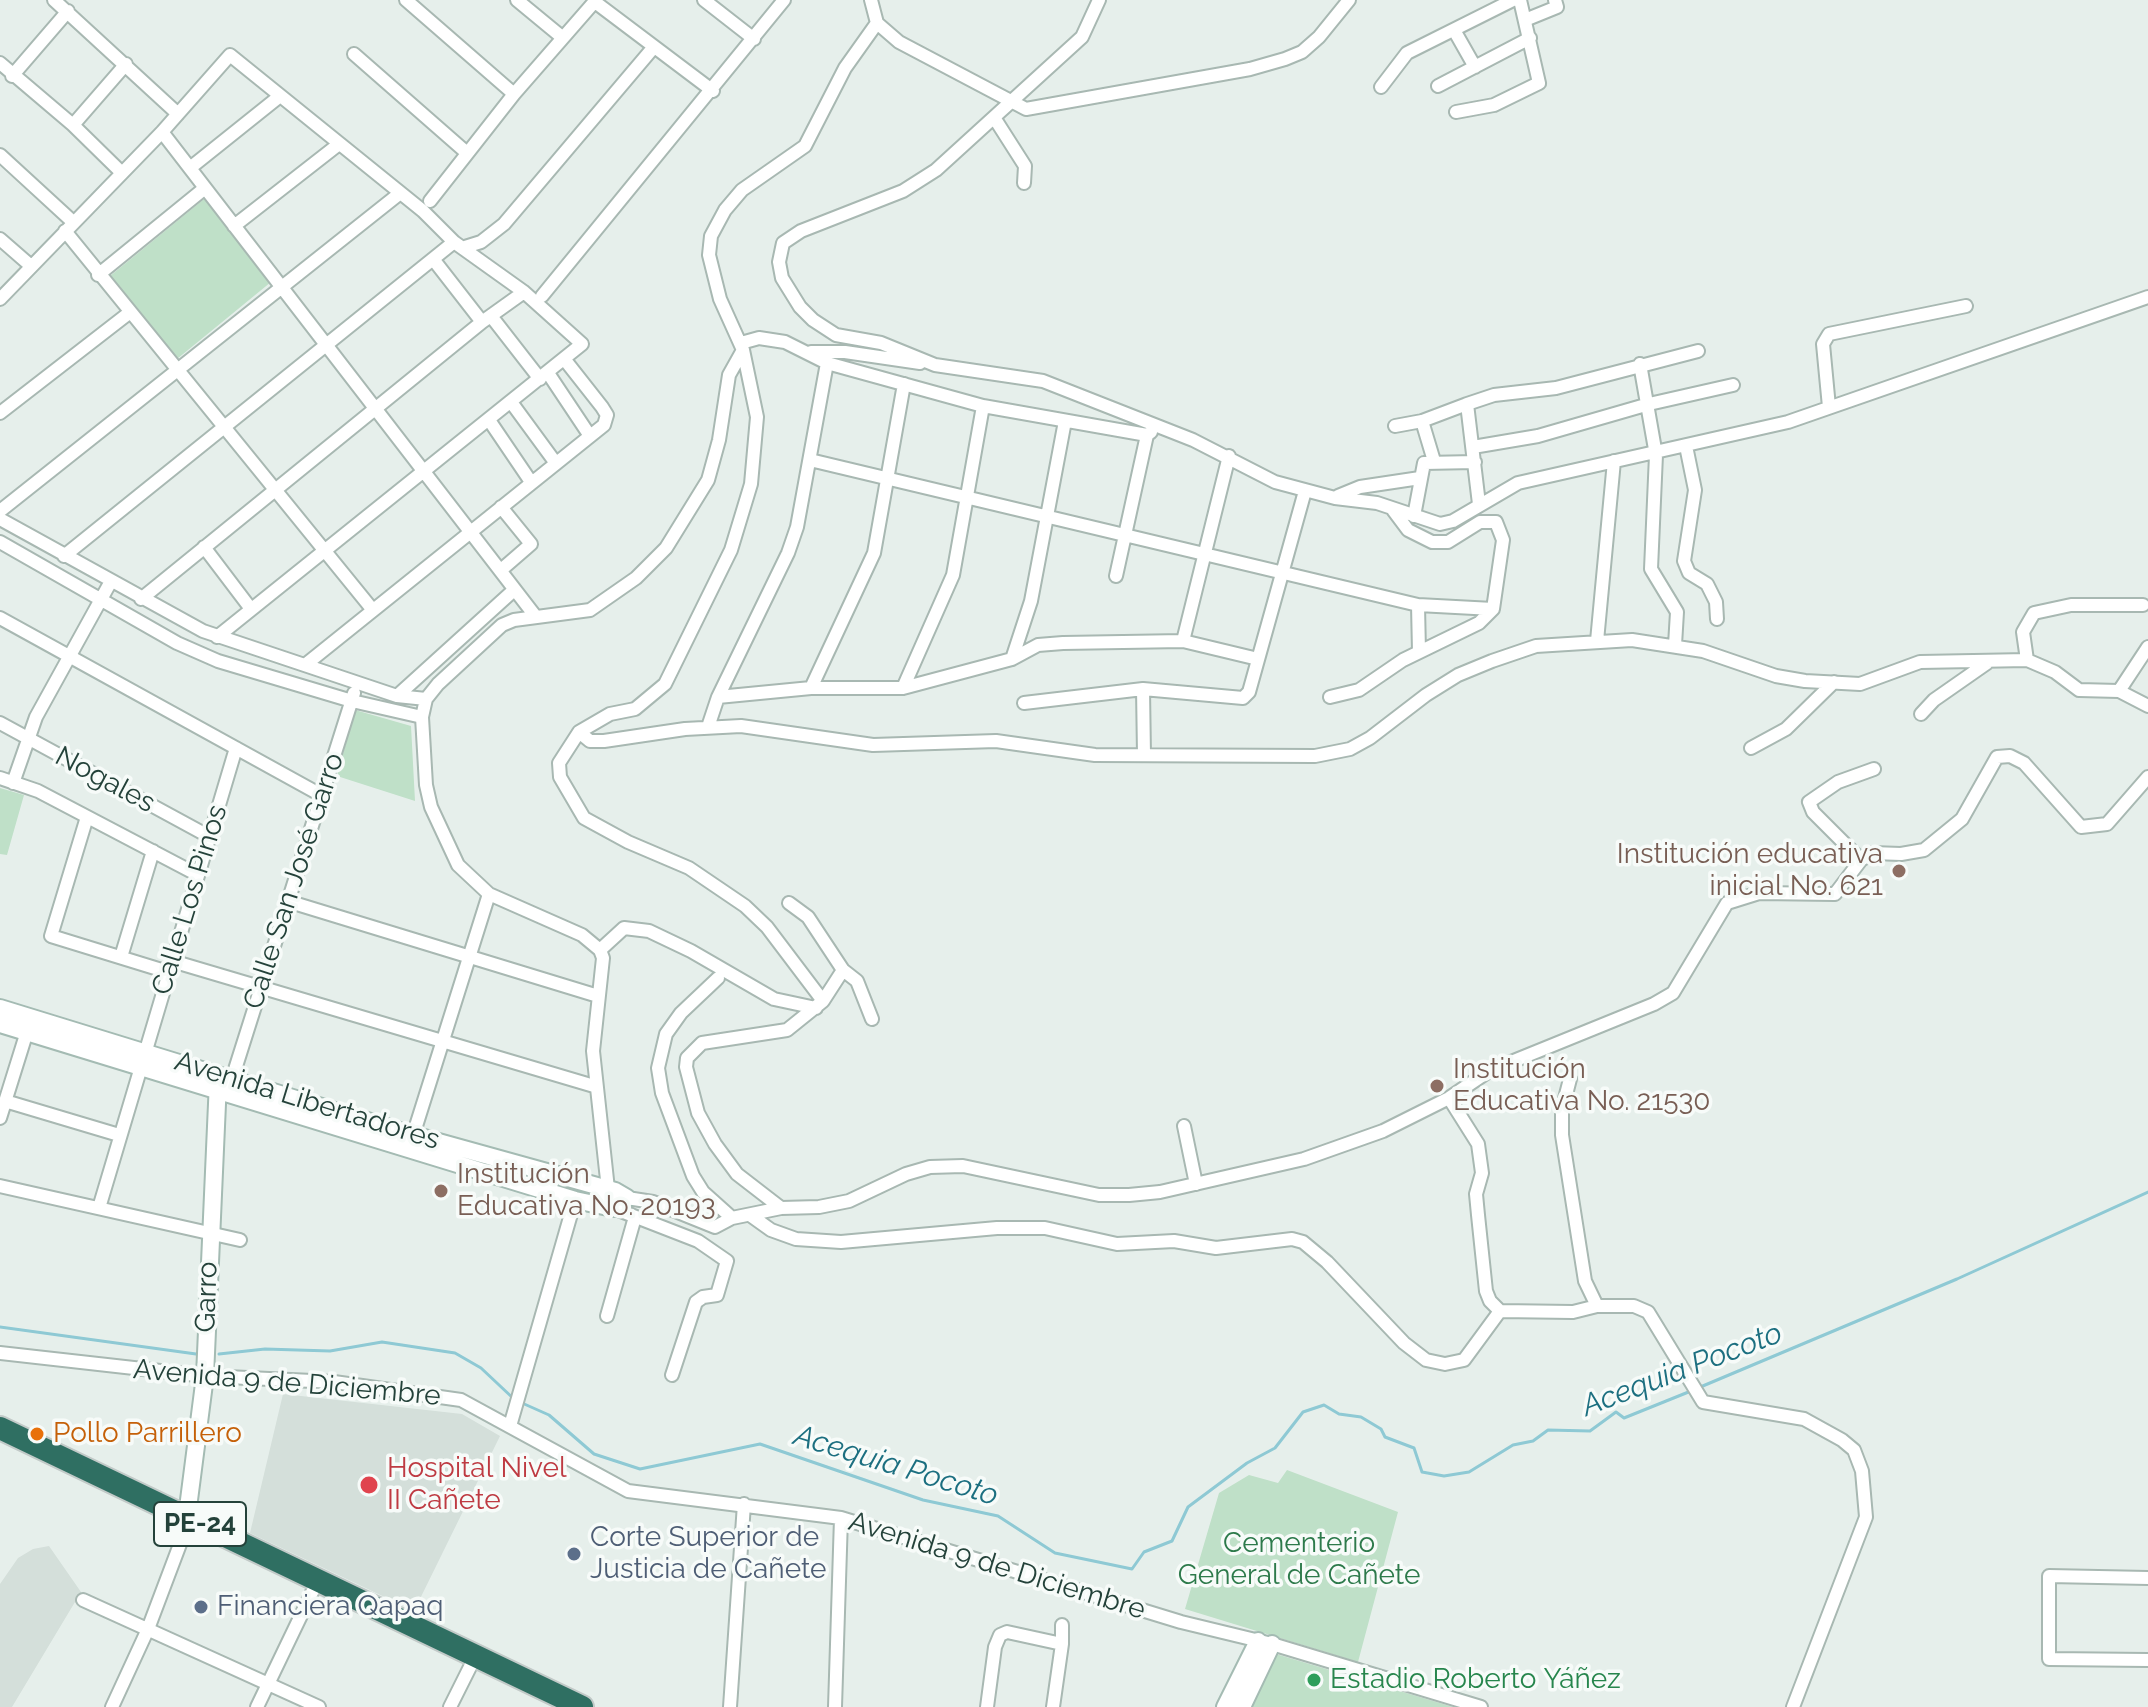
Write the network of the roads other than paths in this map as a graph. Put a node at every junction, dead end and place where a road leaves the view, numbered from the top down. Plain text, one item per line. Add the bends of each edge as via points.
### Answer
1 (54, 0) edge
2 (406, 0) edge
3 (517, 0) edge
4 (704, 0) edge
5 (784, 0) edge
6 (871, 0) edge
7 (1099, 0) edge
8 (1349, 0) edge
9 (1513, 0) edge
10 (1520, 0) edge
11 (1555, 0) edge
12 (596, 1) edge
13 (68, 11) junction
14 (1525, 20) junction
15 (877, 23) junction
16 (1454, 30) junction
17 (563, 38) junction
18 (1530, 38) junction
19 (754, 39) junction
20 (653, 48) junction
21 (354, 54) dead end
22 (0, 63) edge
23 (126, 64) junction
24 (1475, 67) junction
25 (12, 76) junction
26 (1438, 86) dead end
27 (1381, 87) dead end
28 (713, 91) junction
29 (514, 94) junction
30 (280, 96) junction
31 (1012, 103) junction
32 (1456, 112) dead end
33 (178, 114) junction
34 (995, 119) junction
35 (73, 125) junction
36 (162, 132) junction
37 (339, 144) junction
38 (467, 153) junction
39 (0, 155) edge
40 (190, 168) junction
41 (122, 173) junction
42 (1024, 183) dead end
43 (205, 188) junction
44 (399, 194) junction
45 (430, 201) dead end
46 (69, 226) junction
47 (234, 226) junction
48 (0, 239) edge
49 (459, 244) junction
50 (433, 259) junction
51 (31, 266) junction
52 (98, 275) junction
53 (280, 287) junction
54 (524, 292) junction
55 (542, 296) dead end
56 (2148, 297) edge
57 (0, 299) edge
58 (1966, 306) dead end
59 (129, 313) junction
60 (486, 319) junction
61 (326, 347) junction
62 (742, 347) junction
63 (1698, 351) dead end
64 (808, 352) junction
65 (565, 360) junction
66 (827, 363) junction
67 (1640, 364) junction
68 (935, 365) junction
69 (175, 370) junction
70 (544, 376) junction
71 (904, 384) junction
72 (1733, 385) dead end
73 (511, 402) junction
74 (1467, 404) junction
75 (1649, 404) junction
76 (983, 406) junction
77 (1829, 407) junction
78 (374, 409) junction
79 (0, 413) edge
80 (489, 420) junction
81 (1065, 421) junction
82 (1422, 421) junction
83 (1158, 426) junction
84 (1395, 426) dead end
85 (223, 429) junction
86 (1147, 435) junction
87 (590, 436) junction
88 (1686, 446) junction
89 (1473, 447) junction
90 (1656, 455) junction
91 (1229, 456) junction
92 (810, 460) junction
93 (1434, 461) junction
94 (1614, 461) junction
95 (555, 462) junction
96 (1475, 462) junction
97 (422, 473) junction
98 (888, 478) junction
99 (1420, 478) junction
100 (531, 482) junction
101 (273, 491) junction
102 (1305, 491) junction
103 (968, 496) junction
104 (1335, 498) junction
105 (1479, 504) junction
106 (501, 507) junction
107 (1393, 510) junction
108 (0, 511) edge
109 (1048, 515) junction
110 (1414, 516) junction
111 (0, 519) edge
112 (469, 533) junction
113 (1126, 534) junction
114 (0, 542) edge
115 (204, 547) junction
116 (323, 552) junction
117 (1206, 553) junction
118 (64, 556) junction
119 (501, 570) junction
120 (1284, 571) junction
121 (1116, 576) dead end
122 (110, 583) junction
123 (514, 590) junction
124 (141, 599) junction
125 (101, 602) junction
126 (1418, 605) junction
127 (2143, 605) dead end
128 (251, 609) junction
129 (372, 609) junction
130 (1493, 609) junction
131 (536, 617) junction
132 (0, 618) edge
133 (1717, 619) dead end
134 (217, 637) junction
135 (1183, 641) junction
136 (1597, 641) junction
137 (1675, 645) junction
138 (2148, 647) edge
139 (1419, 652) junction
140 (71, 656) junction
141 (1012, 659) junction
142 (1258, 659) junction
143 (2027, 660) junction
144 (1987, 663) junction
145 (305, 665) junction
146 (1834, 682) junction
147 (357, 683) junction
148 (811, 688) junction
149 (903, 688) junction
150 (1143, 689) junction
151 (2119, 691) junction
152 (397, 696) junction
153 (718, 697) junction
154 (1330, 697) dead end
155 (426, 699) junction
156 (352, 701) junction
157 (1024, 703) dead end
158 (2148, 706) edge
159 (1921, 714) dead end
160 (422, 717) junction
161 (0, 723) edge
162 (708, 727) junction
163 (579, 732) junction
164 (28, 738) junction
165 (236, 748) junction
166 (1751, 748) dead end
167 (1144, 755) junction
168 (1874, 769) dead end
169 (6, 780) edge
170 (2145, 785) edge
171 (321, 795) junction
172 (87, 817) junction
173 (210, 837) junction
174 (153, 851) junction
175 (1861, 860) junction
176 (198, 875) junction
177 (489, 894) junction
178 (287, 901) junction
179 (789, 903) dead end
180 (600, 950) junction
181 (470, 956) junction
182 (121, 957) junction
183 (170, 966) junction
184 (843, 970) junction
185 (718, 978) dead end
186 (260, 987) junction
187 (598, 996) junction
188 (820, 1004) junction
189 (0, 1008) edge
190 (872, 1019) dead end
191 (0, 1024) edge
192 (29, 1025) junction
193 (443, 1041) junction
194 (142, 1059) junction
195 (1570, 1079) dead end
196 (222, 1081) junction
197 (594, 1086) junction
198 (1449, 1098) junction
199 (5, 1101) junction
200 (0, 1118) edge
201 (1184, 1126) dead end
202 (119, 1135) junction
203 (411, 1142) junction
204 (1196, 1184) junction
205 (0, 1186) edge
206 (608, 1189) junction
207 (575, 1200) junction
208 (614, 1205) junction
209 (99, 1208) junction
210 (781, 1208) junction
211 (750, 1215) junction
212 (635, 1217) junction
213 (731, 1219) junction
214 (210, 1233) junction
215 (240, 1240) dead end
216 (1597, 1306) junction
217 (1500, 1311) junction
218 (607, 1316) dead end
219 (0, 1353) edge
220 (672, 1375) dead end
221 (205, 1376) junction
222 (510, 1426) junction
223 (0, 1428) edge
224 (0, 1441) edge
225 (744, 1504) junction
226 (841, 1518) junction
227 (186, 1524) junction
228 (2148, 1578) edge
229 (314, 1587) junction
230 (83, 1600) dead end
231 (1062, 1625) dead end
232 (148, 1629) junction
233 (1265, 1643) junction
234 (1062, 1644) junction
235 (2148, 1660) edge
236 (473, 1662) junction
237 (268, 1683) junction
238 (115, 1706) edge
239 (257, 1707) edge
240 (319, 1707) edge
241 (450, 1707) edge
242 (550, 1707) edge
243 (582, 1707) edge
244 (730, 1707) edge
245 (835, 1707) edge
246 (987, 1707) edge
247 (1053, 1707) edge
248 (1225, 1707) edge
249 (1242, 1707) edge
250 (1481, 1707) edge
251 (1793, 1707) edge

1 - 13 street
2 - 29 street
3 - 17 street
4 - 19 street
5 - 19 street
6 - 15 street
7 - 31 street via 1082,37
8 - 31 street via 1319,37 1285,59 1041,109
9 - 16 street
10 - 14 street
11 - 14 street via 1557,7
12 - 17 street
12 - 20 street
13 - 23 street
13 - 25 street
14 - 18 street
15 - 31 street via 899,42
15 - 62 street via 845,68 805,146 742,190 711,236 709,255 720,299
16 - 24 street
16 - 27 street via 1407,53
17 - 29 street
18 - 24 street
18 - 32 street via 1540,79 1536,86 1494,105
19 - 28 street
20 - 28 street
20 - 49 street via 504,224 481,242
21 - 38 street
22 - 25 street
23 - 33 street
23 - 35 street
24 - 26 street
25 - 35 street
28 - 55 street
29 - 38 street
30 - 33 street via 230,55
30 - 37 street
30 - 40 street
31 - 34 street
33 - 36 street
34 - 42 street via 1025,166
34 - 68 street via 917,183 791,235 780,252 782,278 813,320 836,335 881,343
35 - 41 street
36 - 40 street
36 - 41 street
37 - 44 street
37 - 47 street
38 - 45 street
39 - 46 street
40 - 43 street
41 - 46 street
43 - 47 street
43 - 52 street
44 - 49 street
44 - 53 street
46 - 51 street
46 - 52 street
47 - 53 street
48 - 51 street
49 - 50 street
49 - 54 street
50 - 60 street
50 - 61 street
51 - 57 street
52 - 59 street
53 - 61 street
53 - 69 street
54 - 60 street
54 - 65 street via 582,344
56 - 77 street
58 - 77 street via 1829,334 1823,344
59 - 69 street
59 - 79 street
60 - 70 street
60 - 78 street
61 - 78 street
61 - 85 street
62 - 64 street via 759,338
62 - 131 street via 729,375 708,480 666,548 636,578 590,610
62 - 163 street via 757,417 756,452 731,550 665,684 635,709 610,714
63 - 67 street
64 - 66 street
64 - 68 street
65 - 70 street
65 - 87 street via 607,415
66 - 71 street
66 - 92 street
67 - 74 street via 1556,388 1494,395
67 - 75 street
68 - 83 street via 1043,381
69 - 85 street
69 - 108 street
70 - 73 street
70 - 87 street
71 - 76 street
71 - 98 street
72 - 75 street
73 - 80 street
73 - 95 street
74 - 82 street
74 - 89 street
75 - 89 street via 1538,436
75 - 90 street
76 - 81 street
76 - 103 street
77 - 88 street
78 - 97 street
78 - 101 street
80 - 97 street
80 - 100 street
81 - 86 street
81 - 109 street
82 - 84 street
82 - 93 street
83 - 86 street
83 - 91 street
85 - 101 street
85 - 118 street
86 - 113 street
87 - 95 street
88 - 90 street
88 - 133 street via 1695,490 1684,561 1689,573 1707,584
89 - 96 street
90 - 94 street
90 - 137 street via 1651,569 1677,612
91 - 102 street via 1275,482
91 - 117 street
92 - 98 street
92 - 153 street via 788,553
93 - 96 street
93 - 99 street via 1422,464
94 - 105 street via 1518,483
94 - 136 street
95 - 100 street
96 - 105 street
97 - 112 street
97 - 116 street
98 - 103 street
98 - 148 street via 874,553
99 - 104 street via 1360,487
99 - 110 street
100 - 106 street
101 - 115 street
101 - 116 street
102 - 104 street
102 - 120 street
103 - 109 street
103 - 149 street via 953,575
104 - 107 street
105 - 110 street via 1440,524
106 - 112 street
106 - 119 street via 531,544
107 - 110 street
107 - 130 street via 1408,530 1432,542 1448,542 1480,522 1496,522 1503,540
109 - 113 street
109 - 141 street via 1031,601
111 - 118 street
112 - 119 street
112 - 129 street
113 - 117 street
113 - 121 street
114 - 125 street
115 - 124 street
115 - 128 street
116 - 128 street
116 - 129 street
117 - 120 street
117 - 135 street
118 - 122 street
119 - 123 street
120 - 126 street
120 - 142 street
122 - 124 street
122 - 125 street
123 - 131 street
123 - 152 street
124 - 134 street
125 - 140 street
125 - 156 street via 218,661
126 - 130 street
126 - 139 street
127 - 143 street via 2071,605 2034,613 2023,632
128 - 134 street
129 - 145 street
130 - 139 street via 1479,623
131 - 155 street via 502,625
132 - 140 street
134 - 145 street
135 - 141 street via 1038,645
135 - 142 street
136 - 137 street
136 - 167 street via 1536,646 1458,675 1350,749 1315,756
137 - 146 street via 1776,676
138 - 151 street
139 - 154 street via 1359,690
140 - 164 street
140 - 165 street
141 - 149 street
142 - 150 street via 1243,698
143 - 144 street
143 - 151 street via 2086,692
144 - 146 street via 1920,662 1860,684
144 - 159 street
145 - 147 street
146 - 166 street via 1786,729
147 - 152 street
147 - 156 street, Calle San José Garro
148 - 149 street
148 - 153 street
150 - 157 street
150 - 167 street
151 - 158 street
152 - 155 street
153 - 162 street
155 - 160 street
156 - 160 street
156 - 171 street, Calle San José Garro
160 - 177 street via 426,785 439,831 458,865
161 - 164 street, Nogales
162 - 163 street via 604,741 590,741
162 - 167 street via 741,726 873,745 996,741 1095,755
163 - 188 street via 559,763 560,777 584,818 689,868 745,906 767,927
164 - 169 street
164 - 173 street, Nogales
165 - 171 street
165 - 173 street, Calle Los Pinos
168 - 175 street via 1838,782 1809,802
169 - 172 street
170 - 175 street via 2107,824 2081,827 2024,763 2003,754 1962,819 1932,844 1913,853 1872,853
171 - 178 street, Calle San José Garro
172 - 174 street
172 - 182 street via 51,936
173 - 176 street, Calle Los Pinos
174 - 176 street
174 - 182 street
175 - 198 street via 1835,894 1759,893 1727,903 1673,993 1489,1071
176 - 183 street, Calle Los Pinos
177 - 180 street via 582,935
177 - 181 street
178 - 181 street
178 - 186 street, Calle San José Garro
179 - 184 street via 808,917
180 - 187 street
180 - 188 street via 624,928 649,931 774,999
181 - 187 street
181 - 193 street
182 - 183 street
183 - 186 street
183 - 194 street, Calle Los Pinos
184 - 188 street
184 - 190 street via 857,981
185 - 213 street via 666,1034 658,1068 693,1176
186 - 193 street
186 - 196 street, Calle San José Garro
187 - 197 street
188 - 210 street via 787,1030 702,1043 687,1058 698,1113 715,1144 737,1174
189 - 192 street, Avenida Libertadores
191 - 192 street, Avenida Libertadores
192 - 194 street, Avenida Libertadores
192 - 199 street
193 - 197 street
193 - 203 street
194 - 196 street, Avenida Libertadores
194 - 202 street, Calle Los Pinos
195 - 216 street via 1562,1135 1585,1281
196 - 203 street, Avenida Libertadores
196 - 214 street, Garro
197 - 206 street
198 - 204 street via 1383,1131 1304,1159
198 - 217 street via 1478,1144 1482,1173 1476,1194 1486,1291
199 - 200 street
199 - 202 street
201 - 204 street
202 - 209 street, Calle Los Pinos
203 - 206 street, Avenida Libertadores
203 - 207 street, Avenida Libertadores
204 - 210 street via 1099,1195 993,1170 930,1167 849,1201
205 - 209 street
206 - 208 street, Avenida Libertadores
207 - 208 street, Avenida Libertadores
207 - 222 street
208 - 212 street
208 - 213 street via 653,1202 715,1227
209 - 214 street
210 - 211 street
211 - 213 street
211 - 217 street via 796,1239 841,1242 997,1228 1045,1228 1117,1244 1174,1241 1216,1248 1292,1239 1327,1262 1404,1343 1426,1360 1445,1364 1464,1360
212 - 218 street
212 - 220 street via 698,1241 727,1261 717,1295 696,1302
214 - 215 street
214 - 221 street, Garro
216 - 217 street via 1573,1312
216 - 251 street via 1634,1306 1648,1312 1706,1403 1804,1419 1854,1450 1862,1471 1866,1517
219 - 221 street, Avenida 9 de Diciembre
221 - 222 street, Avenida 9 de Diciembre via 334,1382 451,1398
221 - 227 street, Garro
222 - 225 street, Avenida 9 de Diciembre via 628,1491
223 - 227 highway, PE-24
224 - 227 highway, PE-24
225 - 226 street, Avenida 9 de Diciembre
225 - 244 street
226 - 233 street, Avenida 9 de Diciembre
226 - 245 street
227 - 229 highway, PE-24
227 - 232 street
228 - 235 street via 2049,1576 2049,1659
229 - 236 highway, PE-24
229 - 237 street
230 - 232 street
231 - 234 street
232 - 237 street
232 - 238 street
233 - 248 street
233 - 249 street
233 - 250 street, Avenida 9 de Diciembre
234 - 246 street via 1000,1635
234 - 247 street
236 - 241 street
236 - 242 highway, PE-24
236 - 243 highway, PE-24
237 - 239 street
237 - 240 street

